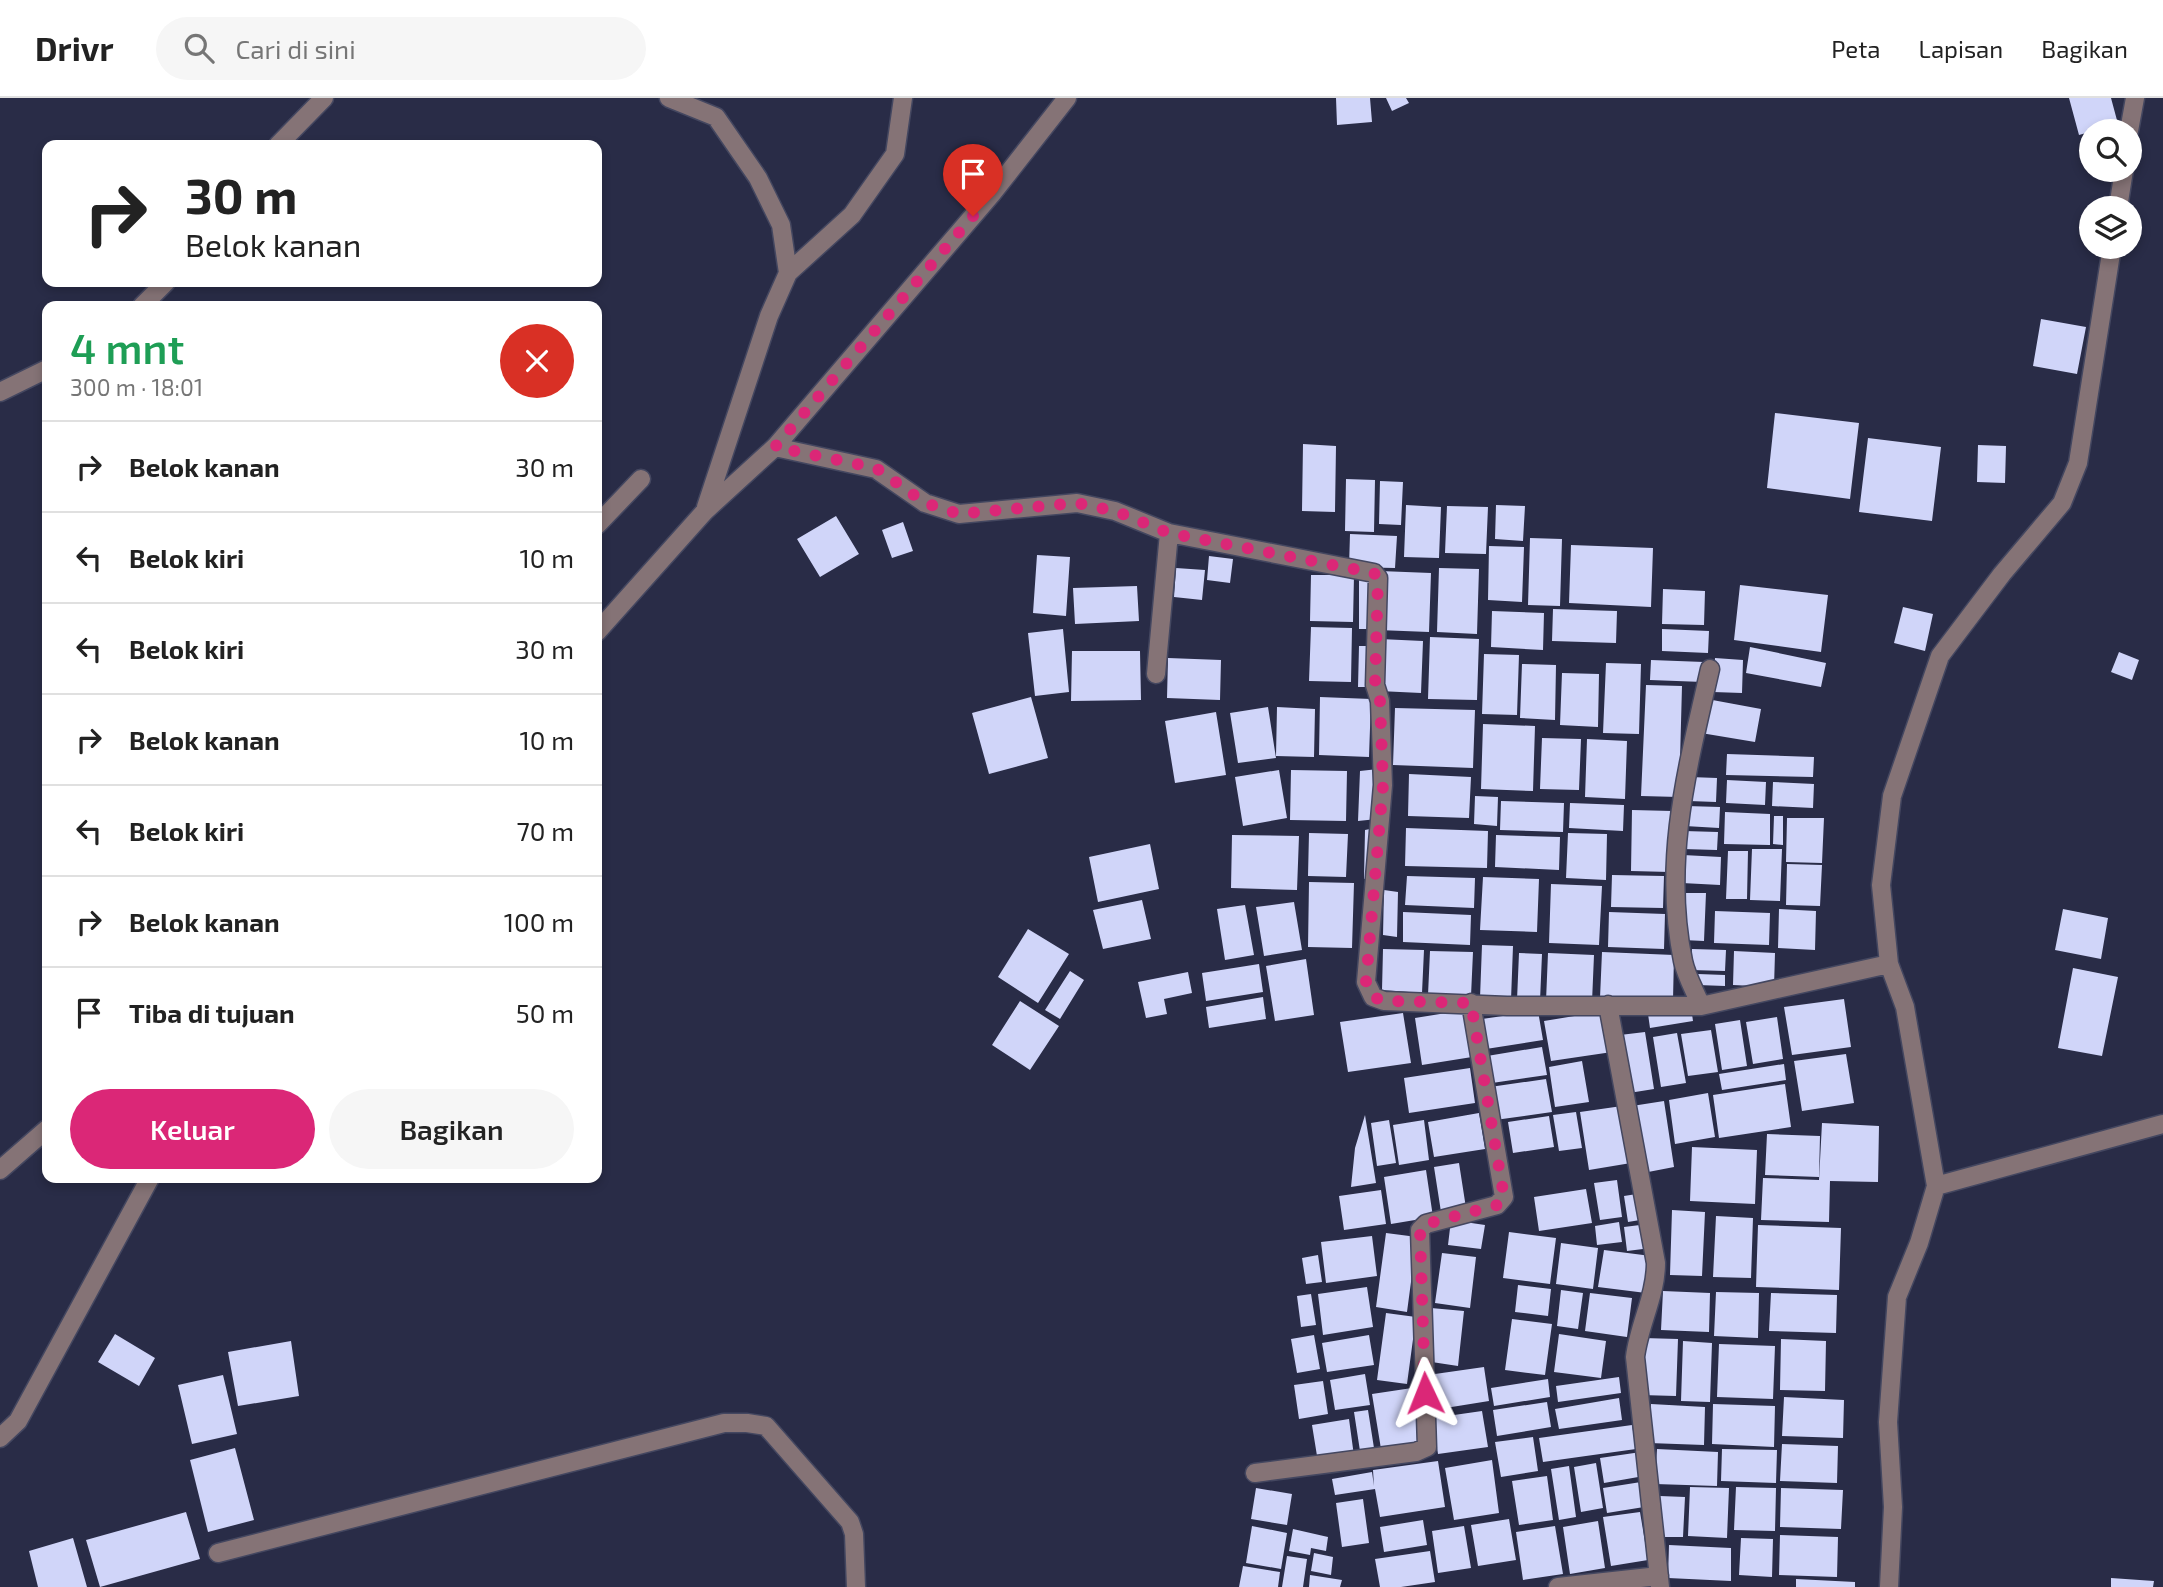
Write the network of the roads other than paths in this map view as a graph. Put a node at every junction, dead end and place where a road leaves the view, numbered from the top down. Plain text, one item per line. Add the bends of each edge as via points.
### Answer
1 (324, 98) edge
2 (669, 98) edge
3 (903, 98) edge
4 (1067, 98) edge
5 (2135, 98) edge
6 (2131, 119) edge
7 (283, 140) edge
8 (2110, 259) edge
9 (788, 273) junction
10 (161, 287) edge
11 (147, 301) edge
12 (42, 371) edge
13 (0, 392) edge
14 (775, 447) junction
15 (641, 479) dead end
16 (705, 511) junction
17 (602, 520) edge
18 (1169, 533) junction
19 (602, 626) edge
20 (1710, 669) dead end
21 (1156, 674) dead end
22 (1888, 964) junction
23 (1471, 1003) junction
24 (1608, 1005) junction
25 (1701, 1006) junction
26 (2163, 1124) edge
27 (42, 1133) edge
28 (0, 1170) edge
29 (147, 1183) edge
30 (1936, 1186) junction
31 (0, 1438) edge
32 (1255, 1473) dead end
33 (218, 1553) dead end
34 (1659, 1582) edge
35 (856, 1587) edge
36 (1558, 1587) edge
37 (1889, 1587) edge

1 - 7 street
2 - 9 street via 716,117 758,178 781,225
3 - 9 street via 895,154 852,215
4 - 14 street via 991,195
5 - 6 street
8 - 22 street via 2078,463 2062,503 1940,656 1892,796 1881,885
9 - 16 street via 769,316
10 - 11 street
12 - 13 street
14 - 16 street
14 - 18 street via 876,468 925,503 959,514 1077,503 1115,511
15 - 17 street
16 - 19 street
18 - 21 street
18 - 23 street via 1374,573 1378,578 1375,685 1380,701 1383,785 1366,982 1373,997 1384,1001
20 - 25 street via 1674,864 1684,964
22 - 25 street
22 - 30 street via 1905,1007
23 - 24 street
23 - 32 street via 1504,1197 1497,1205 1426,1224 1420,1230 1427,1447
24 - 25 street
24 - 34 street via 1656,1263 1652,1297 1635,1357
26 - 30 street
27 - 28 street
29 - 31 street via 18,1422
30 - 37 street via 1897,1297 1888,1422 1893,1507
33 - 35 street via 724,1423 747,1423 766,1426 850,1522
34 - 36 street

